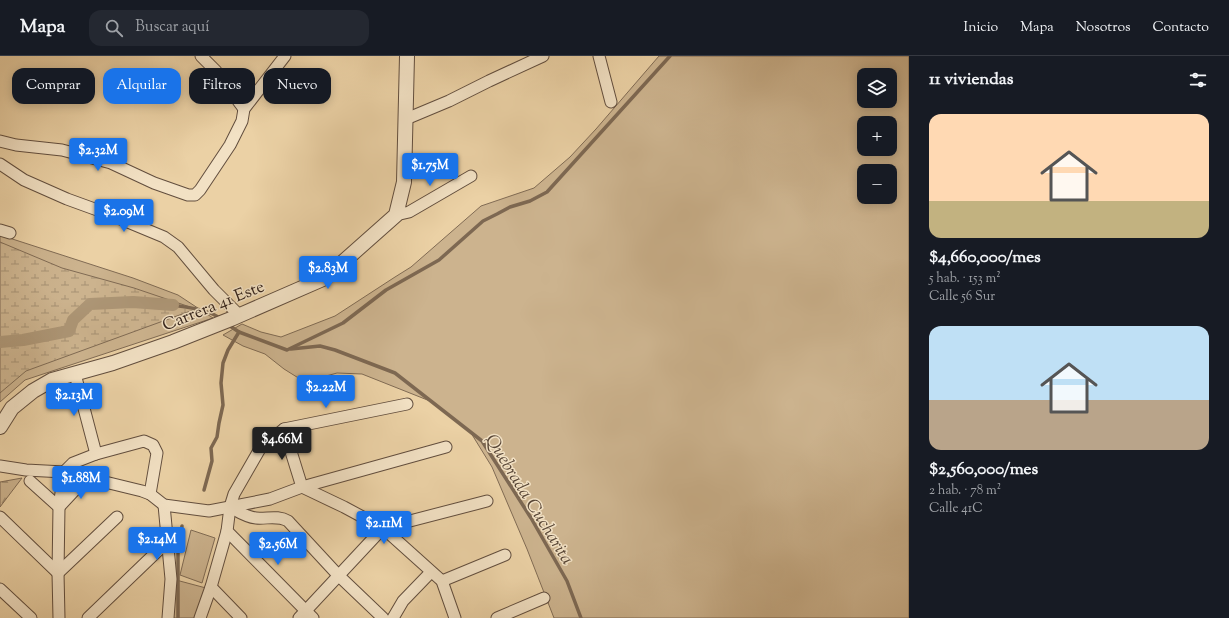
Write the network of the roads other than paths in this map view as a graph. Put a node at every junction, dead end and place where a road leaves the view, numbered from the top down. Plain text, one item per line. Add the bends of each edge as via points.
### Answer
1 (201, 56) edge
2 (285, 56) edge
3 (407, 56) edge
4 (543, 56) edge
5 (599, 56) edge
6 (611, 102) dead end
7 (244, 109) junction
8 (406, 119) junction
9 (0, 141) edge
10 (0, 164) edge
11 (471, 176) dead end
12 (396, 215) junction
13 (235, 317) junction
14 (75, 374) junction
15 (407, 404) dead end
16 (0, 427) edge
17 (284, 429) junction
18 (446, 447) dead end
19 (96, 454) junction
20 (0, 466) edge
21 (64, 472) junction
22 (86, 478) junction
23 (30, 481) dead end
24 (302, 486) junction
25 (150, 494) junction
26 (487, 502) dead end
27 (164, 505) junction
28 (59, 506) junction
29 (230, 507) junction
30 (117, 517) dead end
31 (0, 518) edge
32 (383, 528) junction
33 (227, 531) junction
34 (167, 542) junction
35 (505, 555) dead end
36 (431, 572) junction
37 (58, 573) junction
38 (338, 575) junction
39 (442, 581) junction
40 (211, 587) junction
41 (0, 589) edge
42 (544, 598) dead end
43 (167, 616) edge
44 (306, 616) edge
45 (31, 618) edge
46 (59, 618) edge
47 (88, 618) edge
48 (200, 618) edge
49 (241, 618) edge
50 (382, 618) edge
51 (393, 618) edge
52 (455, 618) edge
53 (496, 618) edge

1 - 7 street
2 - 7 street
3 - 8 street
4 - 8 street
5 - 6 street
7 - 9 street via 242,121 230,145 195,195 154,183 111,164 62,150
8 - 12 street via 404,182
10 - 13 street via 24,180 164,237 178,247
11 - 12 street via 409,212
12 - 13 street, Carrera 41 Este via 325,278
13 - 14 street, Carrera 41 Este via 173,342
14 - 16 street, Carrera 41 Este via 52,380 33,391 10,409
14 - 19 street
15 - 17 street
17 - 24 street
17 - 29 street via 261,447 234,494
18 - 24 street
19 - 21 street via 73,463
19 - 25 street via 144,441 154,445 157,453
20 - 21 street
21 - 22 street
21 - 28 street
22 - 25 street
22 - 28 street
23 - 28 street
24 - 29 street via 270,499
24 - 32 street
25 - 27 street
26 - 32 street
27 - 29 street via 209,511
27 - 34 street
28 - 37 street
29 - 33 street
29 - 38 street via 257,518 278,518 288,521
30 - 37 street
31 - 37 street
32 - 36 street
32 - 38 street
33 - 40 street
33 - 44 street
34 - 43 street via 171,579
34 - 47 street
35 - 39 street
36 - 39 street
36 - 51 street via 404,601
37 - 46 street
38 - 44 street
38 - 50 street
39 - 52 street
40 - 48 street
40 - 49 street
41 - 45 street
42 - 53 street

